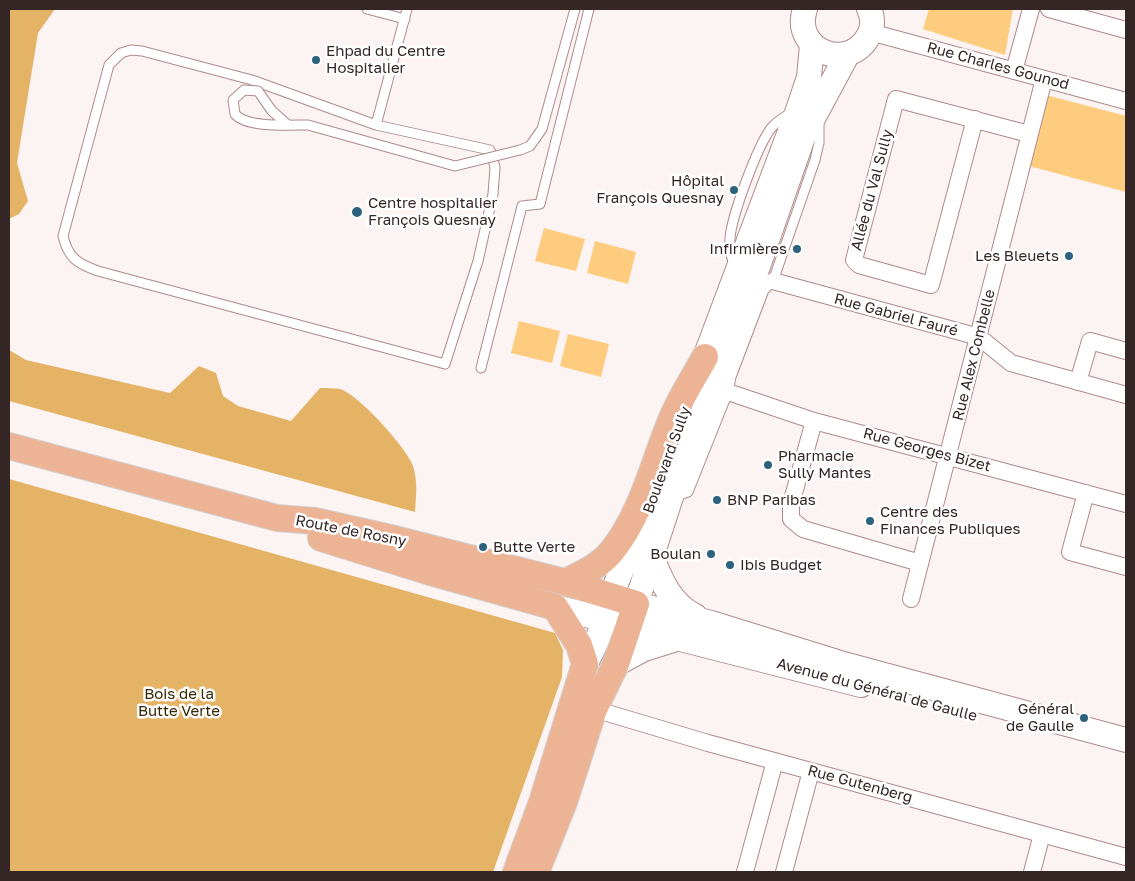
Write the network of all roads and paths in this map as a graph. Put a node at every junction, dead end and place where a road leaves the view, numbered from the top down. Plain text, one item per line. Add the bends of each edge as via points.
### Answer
1 (367, 9) edge
2 (407, 9) edge
3 (576, 9) edge
4 (590, 9) edge
5 (800, 9) edge
6 (1031, 9) edge
7 (1049, 9) edge
8 (405, 19) junction
9 (870, 20) edge
10 (1126, 30) edge
11 (812, 45) junction
12 (847, 55) junction
13 (1014, 70) junction
14 (1044, 79) junction
15 (1126, 101) edge
16 (807, 109) junction
17 (975, 119) junction
18 (288, 125) junction
19 (376, 126) junction
20 (1029, 134) junction
21 (784, 244) junction
22 (754, 276) junction
23 (979, 337) junction
24 (1126, 351) edge
25 (705, 357) junction
26 (481, 368) dead end
27 (1078, 382) junction
28 (728, 392) junction
29 (1126, 395) edge
30 (814, 421) junction
31 (9, 446) edge
32 (948, 456) junction
33 (1086, 493) junction
34 (671, 497) junction
35 (1126, 504) edge
36 (277, 518) junction
37 (652, 557) junction
38 (920, 563) junction
39 (1126, 567) edge
40 (565, 582) junction
41 (911, 599) dead end
42 (555, 607) junction
43 (620, 611) junction
44 (705, 622) junction
45 (676, 638) junction
46 (585, 664) junction
47 (616, 664) junction
48 (594, 709) junction
49 (1126, 740) edge
50 (1126, 757) edge
51 (775, 761) junction
52 (811, 771) junction
53 (1042, 834) junction
54 (1126, 857) edge
55 (516, 872) edge
56 (536, 872) edge
57 (745, 872) edge
58 (784, 872) edge
59 (1032, 872) edge

1 - 8 lane
2 - 8 lane
3 - 18 lane, bridge via 542,129 530,146 454,166 308,125
4 - 26 lane via 540,204 522,206
5 - 11 street via 803,29
6 - 13 street
7 - 10 street
8 - 19 lane
9 - 12 street, Boulevard Sully via 861,46
9 - 13 street, Rue Charles Gounod
11 - 12 street via 828,55
11 - 16 street, Boulevard Sully
12 - 16 street, Boulevard Sully
13 - 14 street, Rue Charles Gounod
14 - 15 street, Rue Charles Gounod
14 - 20 street, Rue Alex Combelle
16 - 21 lane, Boulevard Sully via 820,124 819,144
16 - 22 street, Boulevard Sully
17 - 17 street, Allée du Val Sully via 931,286 859,265 854,260 896,99
17 - 20 street, Allée du Val Sully
18 - 18 lane, bridge via 244,122 235,114 233,100 244,90 258,91 272,111
19 - 19 lane via 490,150 495,167 493,194 478,261 445,364 98,271 81,265 71,258 66,249 63,236 108,65 121,52 142,51 252,80
20 - 23 street, Rue Alex Combelle
21 - 22 lane
21 - 22 lane, Boulevard Sully
22 - 23 street, Rue Gabriel Fauré
22 - 25 street, Boulevard Sully
22 - 28 lane, Boulevard Sully via 764,290
22 - 34 street, Boulevard Sully
23 - 27 street, Rue Gabriel Fauré via 1011,363
23 - 32 street, Rue Alex Combelle
24 - 27 street via 1090,342
25 - 40 main road via 673,416 635,511 617,544 589,571
25 - 43 street, Boulevard Sully via 648,512
27 - 29 street, Rue Gabriel Fauré
28 - 30 street, Rue Georges Bizet
28 - 34 lane, Boulevard Sully via 688,492
30 - 32 street, Rue Georges Bizet
30 - 38 street via 791,504 791,519 803,529
31 - 36 main road
32 - 33 street, Rue Georges Bizet
32 - 38 street, Rue Alex Combelle
33 - 35 street, Rue Georges Bizet
33 - 39 street via 1070,552
34 - 37 street, Boulevard Sully
36 - 40 main road, Route de Rosny via 315,521 366,532
36 - 42 main road, Route de Rosny via 324,539
37 - 43 street, Boulevard Sully
37 - 44 street via 661,580 678,604
38 - 41 street, Rue Alex Combelle
40 - 43 main road, Route de Rosny
42 - 43 street, Route de Rosny
42 - 46 main road via 576,639
43 - 44 street, Avenue du Général de Gaulle
43 - 45 street, Avenue du Général de Gaulle
43 - 46 street, Boulevard Sully
43 - 47 main road, Boulevard Sully
44 - 49 street, Avenue du Général de Gaulle
45 - 47 street via 644,649
45 - 50 street, Avenue du Général de Gaulle
46 - 55 main road, Boulevard Sully via 542,802
47 - 48 main road, Boulevard Sully
48 - 51 street, Rue Gutenberg
48 - 56 main road, Boulevard Sully via 564,802
51 - 52 street, Rue Gutenberg
51 - 57 street
52 - 53 street, Rue Gutenberg
52 - 58 street
53 - 54 street, Rue Gutenberg
53 - 59 street

